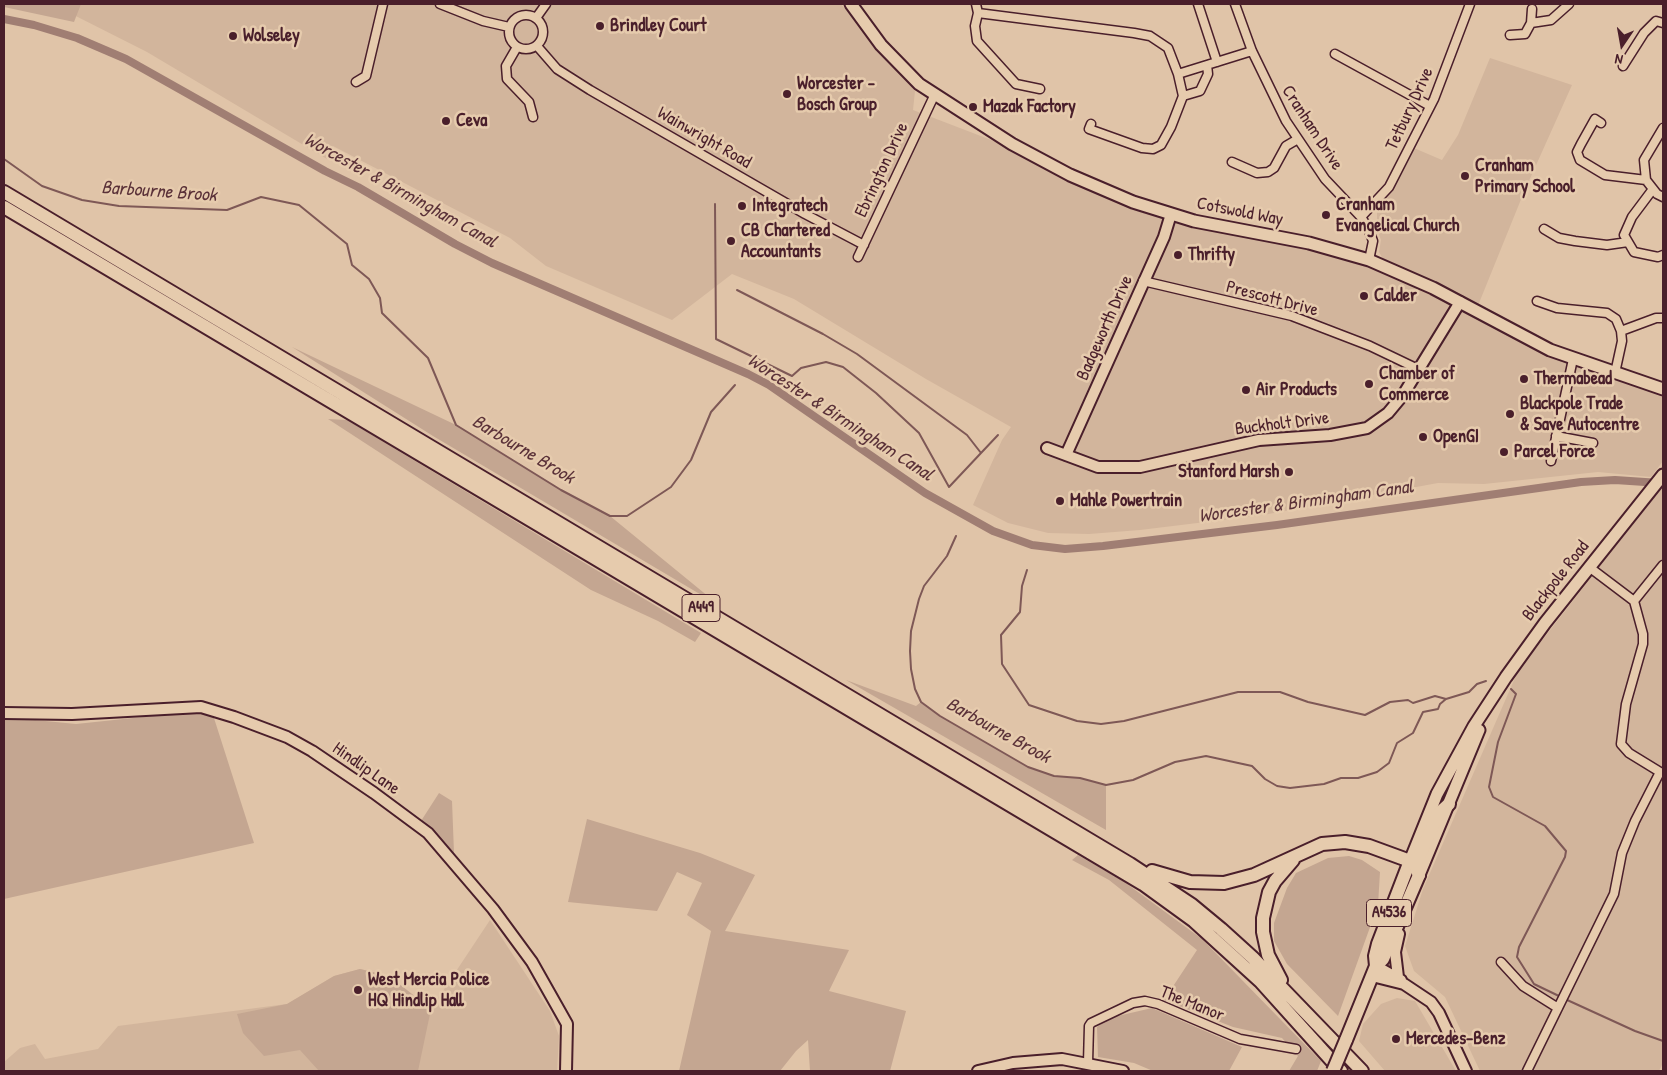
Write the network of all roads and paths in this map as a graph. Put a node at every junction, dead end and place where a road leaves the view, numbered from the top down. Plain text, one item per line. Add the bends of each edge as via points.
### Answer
1 (383, 4) edge
2 (440, 4) edge
3 (546, 4) edge
4 (851, 4) edge
5 (976, 4) edge
6 (1198, 4) edge
7 (1235, 4) edge
8 (1470, 4) edge
9 (1569, 4) edge
10 (1532, 9) dead end
11 (978, 13) junction
12 (536, 18) junction
13 (1531, 23) junction
14 (1663, 23) edge
15 (509, 28) junction
16 (1510, 35) dead end
17 (537, 46) junction
18 (516, 47) junction
19 (1252, 52) junction
20 (1335, 54) dead end
21 (1216, 62) junction
22 (1207, 65) junction
23 (1623, 66) dead end
24 (1178, 74) junction
25 (356, 82) dead end
26 (1040, 89) dead end
27 (934, 96) junction
28 (1183, 96) junction
29 (1430, 106) junction
30 (533, 117) dead end
31 (1601, 122) dead end
32 (1091, 124) dead end
33 (1663, 128) edge
34 (1298, 139) junction
35 (1233, 173) dead end
36 (1646, 180) junction
37 (1653, 189) junction
38 (4, 192) edge
39 (1663, 197) edge
40 (4, 207) edge
41 (1171, 214) junction
42 (1361, 217) junction
43 (1544, 229) dead end
44 (1628, 242) junction
45 (864, 245) junction
46 (1663, 254) edge
47 (858, 257) dead end
48 (1370, 260) junction
49 (1143, 281) junction
50 (1536, 301) dead end
51 (1460, 302) junction
52 (1663, 318) edge
53 (1621, 331) junction
54 (1572, 359) junction
55 (1418, 369) junction
56 (1615, 373) junction
57 (1663, 389) edge
58 (1556, 436) junction
59 (1593, 443) dead end
60 (1047, 448) dead end
61 (1066, 455) junction
62 (1550, 461) dead end
63 (1663, 475) edge
64 (1663, 566) edge
65 (1589, 567) junction
66 (1634, 601) junction
67 (4, 713) edge
68 (1484, 714) junction
69 (1449, 804) junction
70 (1298, 855) junction
71 (1410, 861) junction
72 (1130, 864) junction
73 (1419, 875) junction
74 (1400, 918) junction
75 (1501, 962) dead end
76 (1374, 971) junction
77 (1401, 980) junction
78 (1288, 993) junction
79 (1558, 1008) junction
80 (1296, 1049) dead end
81 (1088, 1063) junction
82 (566, 1071) edge
83 (978, 1071) edge
84 (1123, 1071) edge
85 (1333, 1071) edge
86 (1341, 1071) edge
87 (1362, 1071) edge
88 (1466, 1071) edge
89 (1527, 1071) edge

1 - 25 street via 366,76
2 - 15 street
3 - 12 street
4 - 27 main road, Cotswold Way via 881,45
5 - 11 street
6 - 21 street
7 - 19 street, Cranham Drive
8 - 29 street, Tetbury Drive
9 - 13 street via 1551,20
10 - 13 street
11 - 24 street via 1150,36 1168,48
11 - 26 street via 975,26 977,41 1016,84
12 - 15 street via 520,16
12 - 17 street via 544,32
13 - 16 street via 1525,34
14 - 23 street via 1656,21 1644,33
15 - 18 street via 510,38
17 - 18 street via 527,50
17 - 45 street, Wainwright Road via 558,69 590,90
18 - 30 street via 506,66 507,79 529,102
19 - 21 street
19 - 34 street, Cranham Drive
20 - 29 street
21 - 22 street
22 - 24 street
22 - 28 street via 1208,74 1200,91
24 - 28 street
27 - 41 main road, Cotswold Way via 1070,175
27 - 45 street, Ebrington Drive
28 - 32 street via 1161,145 1152,149 1089,129
29 - 42 street, Tetbury Drive via 1389,187
31 - 36 street via 1595,119 1581,144 1577,152 1580,160 1605,175
33 - 36 street via 1644,160
34 - 35 street via 1286,146 1274,168 1268,172 1258,173 1235,163
34 - 42 street, Cranham Drive via 1326,179
36 - 37 street
37 - 39 street
37 - 44 street via 1632,217 1624,236
38 - 72 main road, A449
40 - 86 main road, A449 via 1143,884 1194,921 1260,981
41 - 48 main road, Cotswold Way via 1309,243
41 - 49 street, Badgeworth Drive
42 - 48 street, Cranham Drive via 1373,241
43 - 44 street via 1559,238 1575,241 1607,245
44 - 46 street via 1634,252 1658,257
45 - 47 street, Ebrington Drive
48 - 51 main road, Cotswold Way
49 - 55 street, Prescott Drive via 1292,316 1370,346
49 - 61 street, Badgeworth Drive
50 - 53 street via 1558,308 1607,313 1616,319
51 - 54 main road, Cotswold Way
51 - 55 street, Buckholt Drive
52 - 53 street
53 - 56 street
54 - 56 main road, Cotswold Way
54 - 58 street
55 - 61 street, Buckholt Drive via 1388,414 1367,428 1330,435 1258,440 1140,467 1098,467
56 - 57 main road, Cotswold Way
58 - 59 street
58 - 62 street
60 - 61 street, Buckholt Drive
63 - 65 main road, Blackpole Road
64 - 66 street
65 - 66 street
65 - 68 main road, Blackpole Road via 1523,652
66 - 79 street via 1643,634 1626,704 1621,744 1629,753 1660,772 1622,853 1614,894
67 - 82 street, Hindlip Lane via 72,714 201,707 278,734 312,751 428,833 493,909 532,962 567,1024
68 - 69 main road, Blackpole Road
68 - 71 main road, Blackpole Road via 1474,726 1437,794
69 - 71 main road via 1438,814 1418,859
69 - 73 main road, Blackpole Road
70 - 71 main road via 1322,844 1345,842 1369,846
70 - 72 main road via 1254,875 1215,884 1174,879
70 - 78 main road via 1283,870 1269,892 1263,918 1268,955
71 - 73 main road
71 - 76 main road, Blackpole Road / A4536 via 1378,944
72 - 78 main road, A449 via 1192,905
73 - 74 main road, Blackpole Road / A4536
74 - 76 main road, Blackpole Road / A4536
74 - 77 street via 1395,952
75 - 79 street via 1523,986
76 - 77 street
76 - 85 main road, Blackpole Road / A4536, bridge
77 - 88 street via 1435,1007
78 - 87 main road, A449
79 - 89 street
80 - 81 street, The Manor via 1240,1039 1158,1004 1145,1002 1134,1003 1091,1023
81 - 83 street via 1037,1060
81 - 84 street

